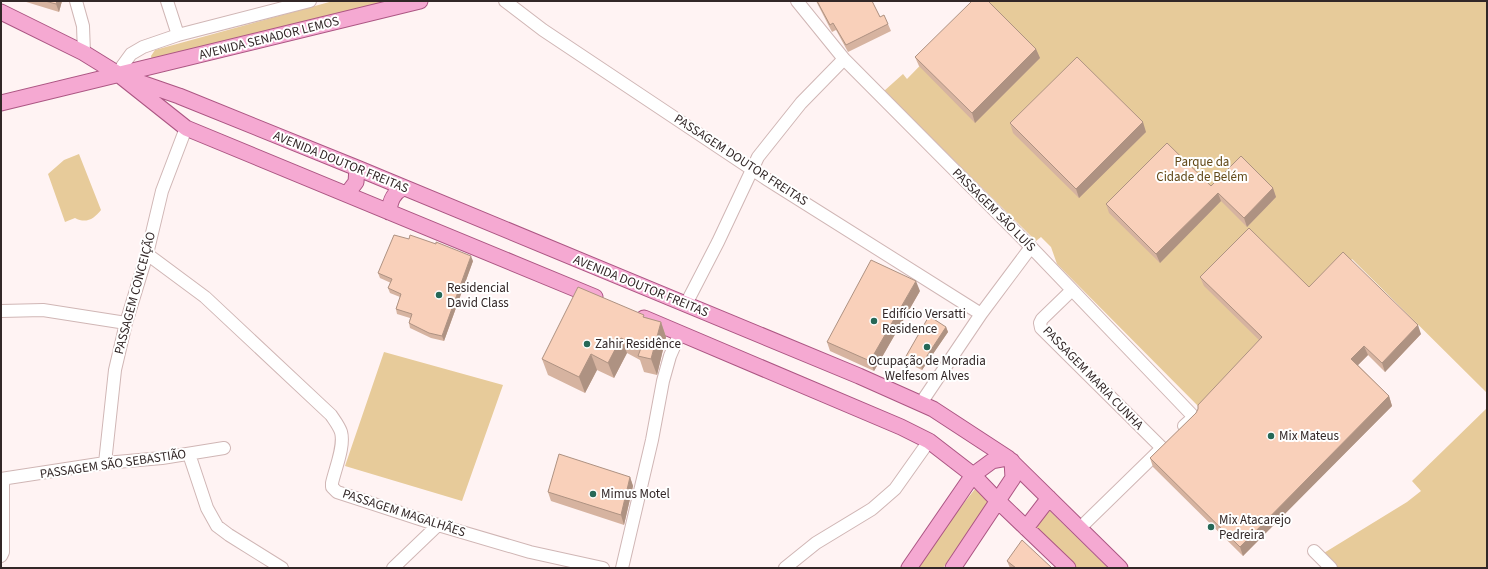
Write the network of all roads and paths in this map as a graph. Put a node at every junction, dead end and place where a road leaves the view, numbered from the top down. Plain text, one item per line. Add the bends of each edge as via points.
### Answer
1 (76, 1) edge
2 (167, 1) edge
3 (310, 1) edge
4 (420, 1) edge
5 (505, 1) edge
6 (797, 1) edge
7 (392, 4) edge
8 (1, 12) edge
9 (178, 35) junction
10 (84, 53) junction
11 (844, 59) junction
12 (118, 74) junction
13 (1, 104) edge
14 (186, 128) junction
15 (358, 168) junction
16 (752, 169) junction
17 (403, 188) junction
18 (347, 194) junction
19 (389, 212) junction
20 (1031, 247) junction
21 (147, 254) junction
22 (1072, 290) junction
23 (607, 303) edge
24 (686, 304) junction
25 (1, 311) edge
26 (629, 312) edge
27 (980, 314) junction
28 (126, 323) junction
29 (680, 333) junction
30 (921, 403) junction
31 (929, 441) junction
32 (224, 448) dead end
33 (1162, 448) junction
34 (189, 454) junction
35 (1010, 460) junction
36 (105, 463) junction
37 (973, 476) junction
38 (2, 479) edge
39 (1049, 498) junction
40 (998, 501) junction
41 (438, 525) junction
42 (1026, 528) junction
43 (1080, 528) junction
44 (1314, 551) dead end
45 (1, 556) edge
46 (914, 564) edge
47 (282, 568) edge
48 (393, 568) edge
49 (602, 568) edge
50 (622, 568) edge
51 (785, 568) edge
52 (953, 568) edge
53 (1068, 568) edge
54 (1120, 568) edge
55 (1331, 568) edge

1 - 10 street via 83,26
2 - 9 street
3 - 9 street, AVENIDA SENADOR LEMOS
4 - 7 main road, AVENIDA SENADOR LEMOS
5 - 16 street, PASSAGEM DOUTOR FREITAS via 543,30
6 - 11 street, PASSAGEM SÃO LUÍS
7 - 12 main road, AVENIDA SENADOR LEMOS
8 - 10 main road, AVENIDA DOUTOR FREITAS
9 - 12 street, AVENIDA SENADOR LEMOS via 131,54
10 - 12 main road, AVENIDA DOUTOR FREITAS
11 - 16 street via 801,103 758,157
11 - 20 street, PASSAGEM SÃO LUÍS
12 - 13 main road, AVENIDA SENADOR LEMOS
12 - 14 main road, AVENIDA DOUTOR FREITAS
12 - 15 main road, AVENIDA DOUTOR FREITAS
14 - 18 main road, AVENIDA DOUTOR FREITAS
14 - 21 street, PASSAGEM CONCEIÇÃO via 162,190
15 - 17 main road, AVENIDA DOUTOR FREITAS
15 - 18 main road via 356,182
16 - 24 street
16 - 27 street, PASSAGEM DOUTOR FREITAS
17 - 19 main road via 398,190 391,200
17 - 24 main road, AVENIDA DOUTOR FREITAS
18 - 19 main road, AVENIDA DOUTOR FREITAS
19 - 23 main road, AVENIDA DOUTOR FREITAS
20 - 22 street, PASSAGEM SÃO LUÍS
20 - 27 street
21 - 28 street, PASSAGEM CONCEIÇÃO
21 - 41 street, PASSAGEM MAGALHÃES via 205,298 331,415 339,426 342,445 332,483 337,492
22 - 33 street, PASSAGEM SÃO LUÍS via 1194,416
22 - 33 street, PASSAGEM MARIA CUNHA via 1041,320 1041,328
24 - 30 main road, AVENIDA DOUTOR FREITAS
25 - 28 street via 43,310
26 - 29 main road
27 - 30 street
28 - 36 street, PASSAGEM CONCEIÇÃO via 115,370
29 - 31 main road
29 - 50 street via 663,381
30 - 35 main road, AVENIDA DOUTOR FREITAS
31 - 37 main road
31 - 51 street via 895,489 872,509 816,543
32 - 34 street, PASSAGEM SÃO SEBASTIÃO
33 - 43 street
34 - 36 street, PASSAGEM SÃO SEBASTIÃO
34 - 47 street via 207,508 217,526
35 - 37 main road via 992,461
35 - 39 main road, AVENIDA DOUTOR FREITAS
35 - 40 main road via 1013,478
36 - 38 street, PASSAGEM SÃO SEBASTIÃO
37 - 40 main road
37 - 46 main road
38 - 45 street
39 - 42 main road
39 - 43 main road, AVENIDA DOUTOR FREITAS
40 - 42 main road
40 - 52 main road
41 - 48 street
41 - 49 street, PASSAGEM MAGALHÃES via 530,552
42 - 53 main road
43 - 54 main road, AVENIDA DOUTOR FREITAS
44 - 55 street

